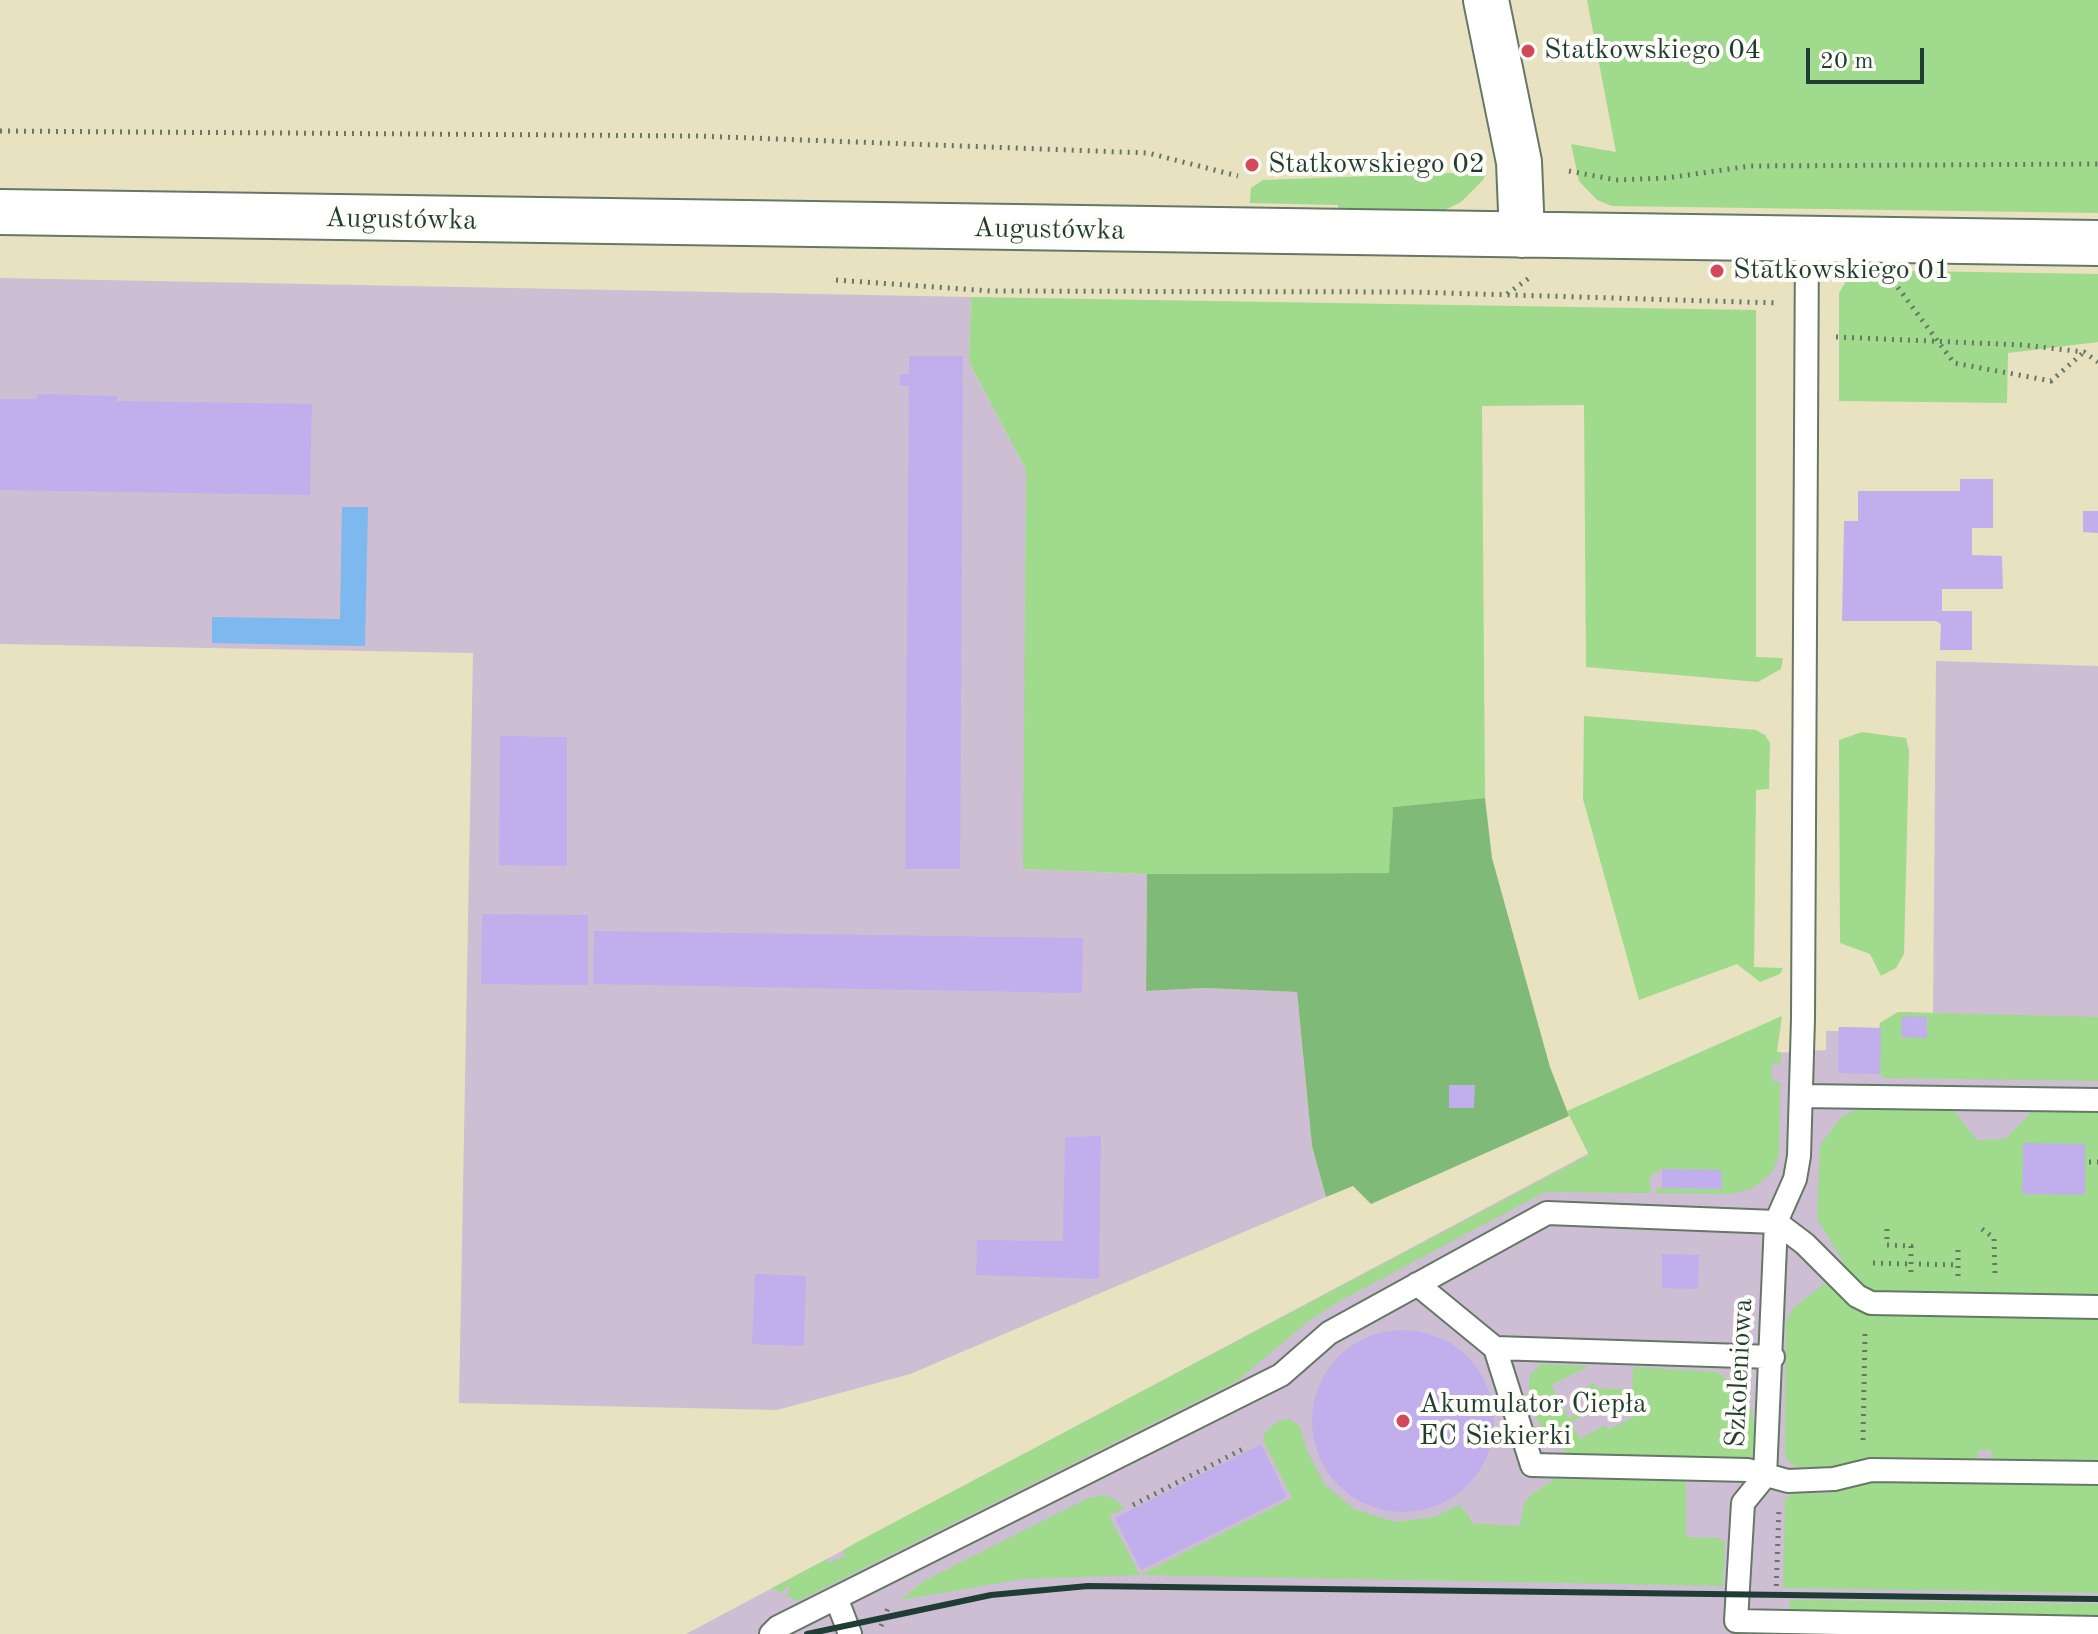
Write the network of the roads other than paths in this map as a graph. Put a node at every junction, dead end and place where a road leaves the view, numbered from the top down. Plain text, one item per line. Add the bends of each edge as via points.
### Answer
1 (1486, 0) edge
2 (0, 212) edge
3 (1522, 235) junction
4 (1807, 239) junction
5 (2098, 243) edge
6 (1801, 1096) junction
7 (2098, 1100) edge
8 (1776, 1222) junction
9 (1417, 1284) junction
10 (2098, 1307) edge
11 (1495, 1348) junction
12 (1773, 1357) junction
13 (2098, 1473) edge
14 (1765, 1476) junction
15 (837, 1600) junction
16 (2098, 1628) edge
17 (771, 1634) edge
18 (850, 1634) edge

1 - 3 street via 1519,162
2 - 3 street, Augustówka
3 - 4 street, Augustówka
4 - 5 street, Augustówka
4 - 6 lane, Szkoleniowa
6 - 7 lane
6 - 8 lane, Szkoleniowa via 1795,1179
8 - 9 lane via 1547,1213
8 - 10 lane via 1871,1303
8 - 12 lane, Szkoleniowa
9 - 11 lane
9 - 15 lane via 1329,1333 1281,1375
11 - 12 lane
11 - 14 lane via 1532,1465 1748,1470
12 - 14 lane, Szkoleniowa
13 - 14 lane via 1871,1470 1834,1479 1788,1481
14 - 16 lane, Szkoleniowa via 1743,1503 1736,1621
15 - 17 lane
15 - 18 lane

